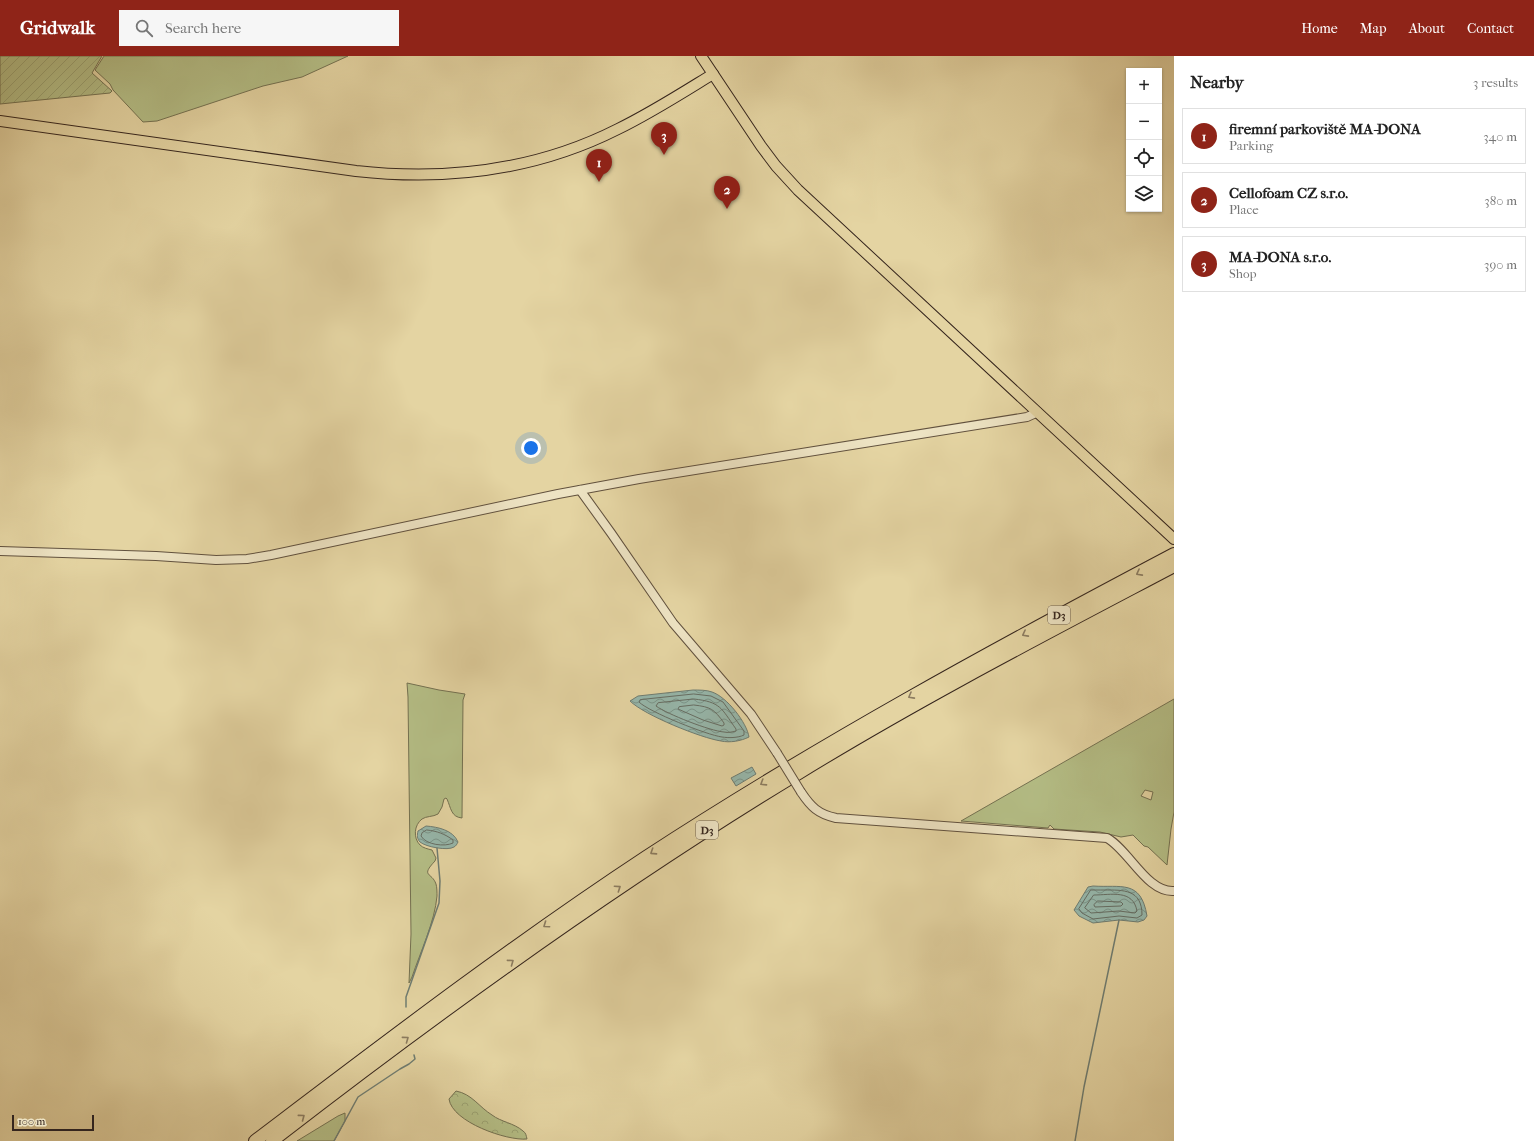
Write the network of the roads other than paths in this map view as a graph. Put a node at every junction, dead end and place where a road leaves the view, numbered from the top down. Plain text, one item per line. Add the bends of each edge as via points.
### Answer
1 (701, 56) edge
2 (712, 74) junction
3 (0, 121) edge
4 (1038, 412) junction
5 (580, 490) junction
6 (1172, 537) edge
7 (0, 550) edge
8 (1174, 554) edge
9 (1174, 566) edge
10 (1174, 891) edge
11 (255, 1141) edge
12 (272, 1141) edge

1 - 2 main road
2 - 3 main road via 618,130 575,148 517,165 453,174 381,174
2 - 4 main road via 768,157 798,190
4 - 5 street via 1027,417
4 - 6 main road
5 - 7 street via 247,559 216,560
5 - 10 street, bridge via 676,628 751,714 800,792 810,805 824,815 836,818 1107,838 1119,846 1139,871 1160,888
8 -> 11 highway, D3 via 945,677 793,764 719,810 625,871 503,956
12 -> 9 highway, D3 via 510,963 724,819 798,773 950,686

